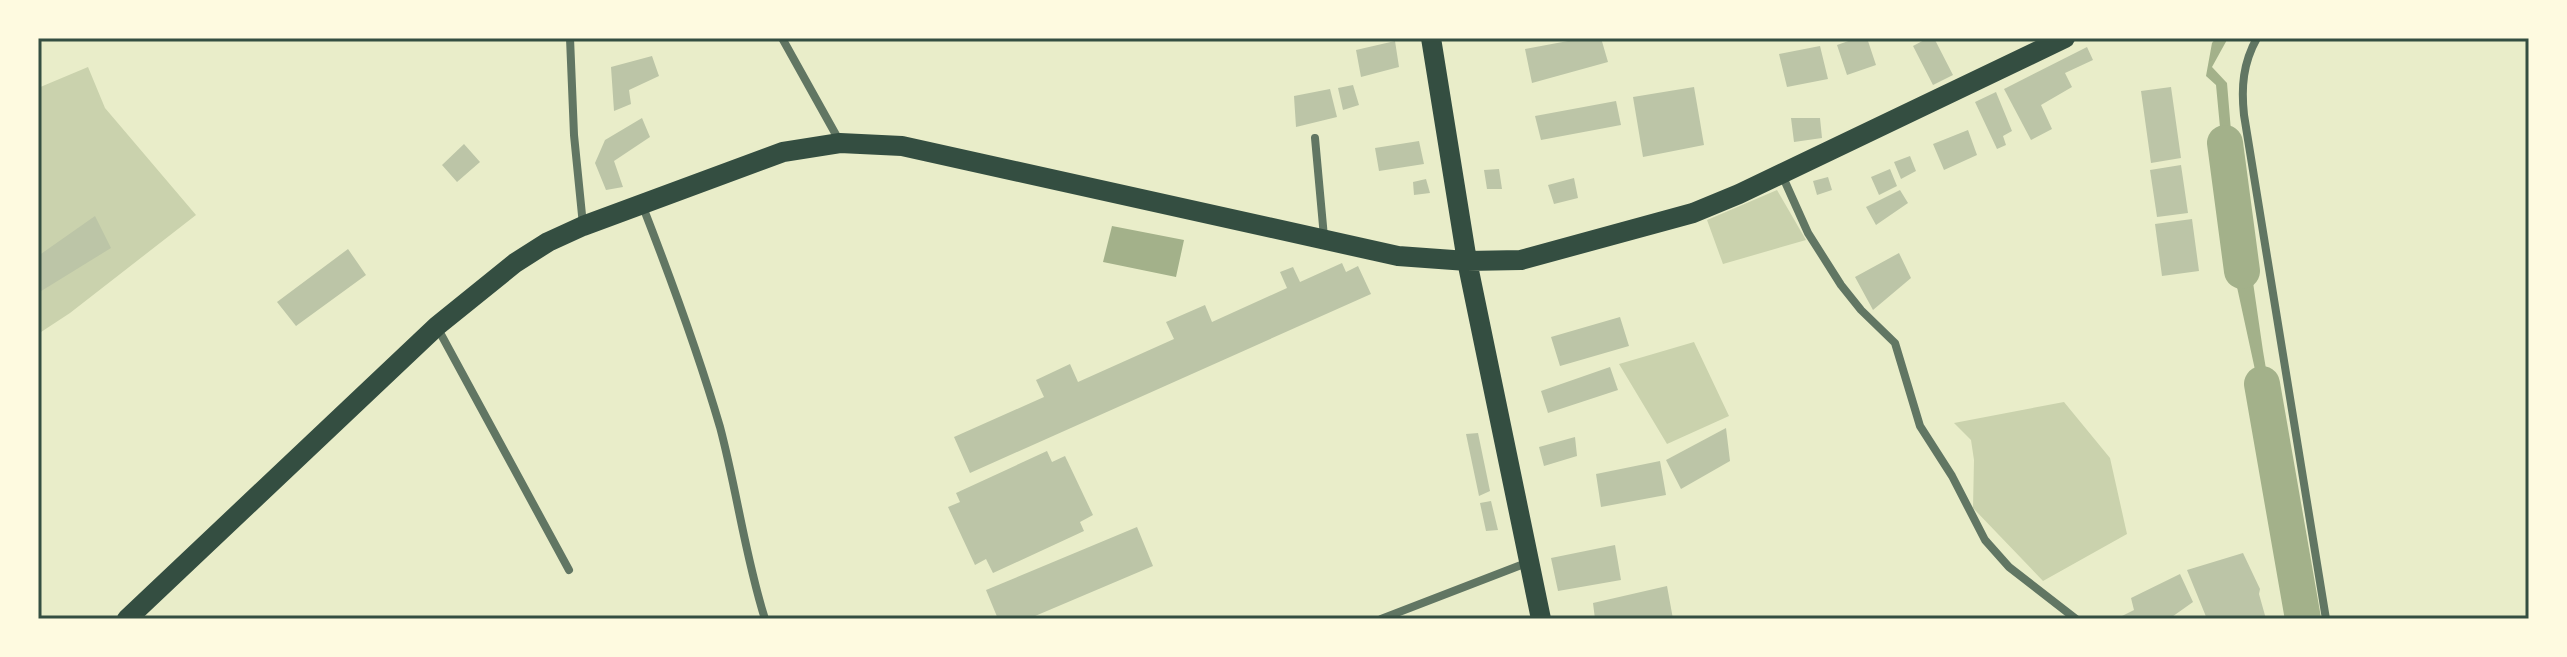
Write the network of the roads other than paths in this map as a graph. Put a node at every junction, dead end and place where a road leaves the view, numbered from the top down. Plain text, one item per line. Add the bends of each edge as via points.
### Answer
1 (570, 38) edge
2 (782, 38) edge
3 (1431, 38) edge
4 (2065, 38) edge
5 (2257, 38) edge
6 (1315, 138) dead end
7 (840, 143) junction
8 (1781, 174) junction
9 (642, 205) junction
10 (583, 226) junction
11 (1324, 238) junction
12 (1467, 261) junction
13 (437, 326) junction
14 (1530, 562) junction
15 (569, 570) dead end
16 (127, 619) edge
17 (765, 619) edge
18 (1381, 619) edge
19 (1541, 619) edge
20 (2076, 619) edge
21 (2326, 619) edge

1 - 10 street
2 - 7 street
3 - 12 main road
4 - 8 main road
5 - 21 street via 2243,79 2244,115
6 - 11 street
7 - 9 main road via 783,152
7 - 11 main road via 927,149
8 - 12 main road via 1693,213 1611,237 1521,260
8 - 20 street via 1808,233 1841,285 1895,343 1920,426 1985,540 2009,567
9 - 10 main road
9 - 17 street via 720,430
10 - 13 main road via 515,263
11 - 12 main road via 1398,256
12 - 14 main road
13 - 15 street
13 - 16 main road
14 - 18 street
14 - 19 main road

